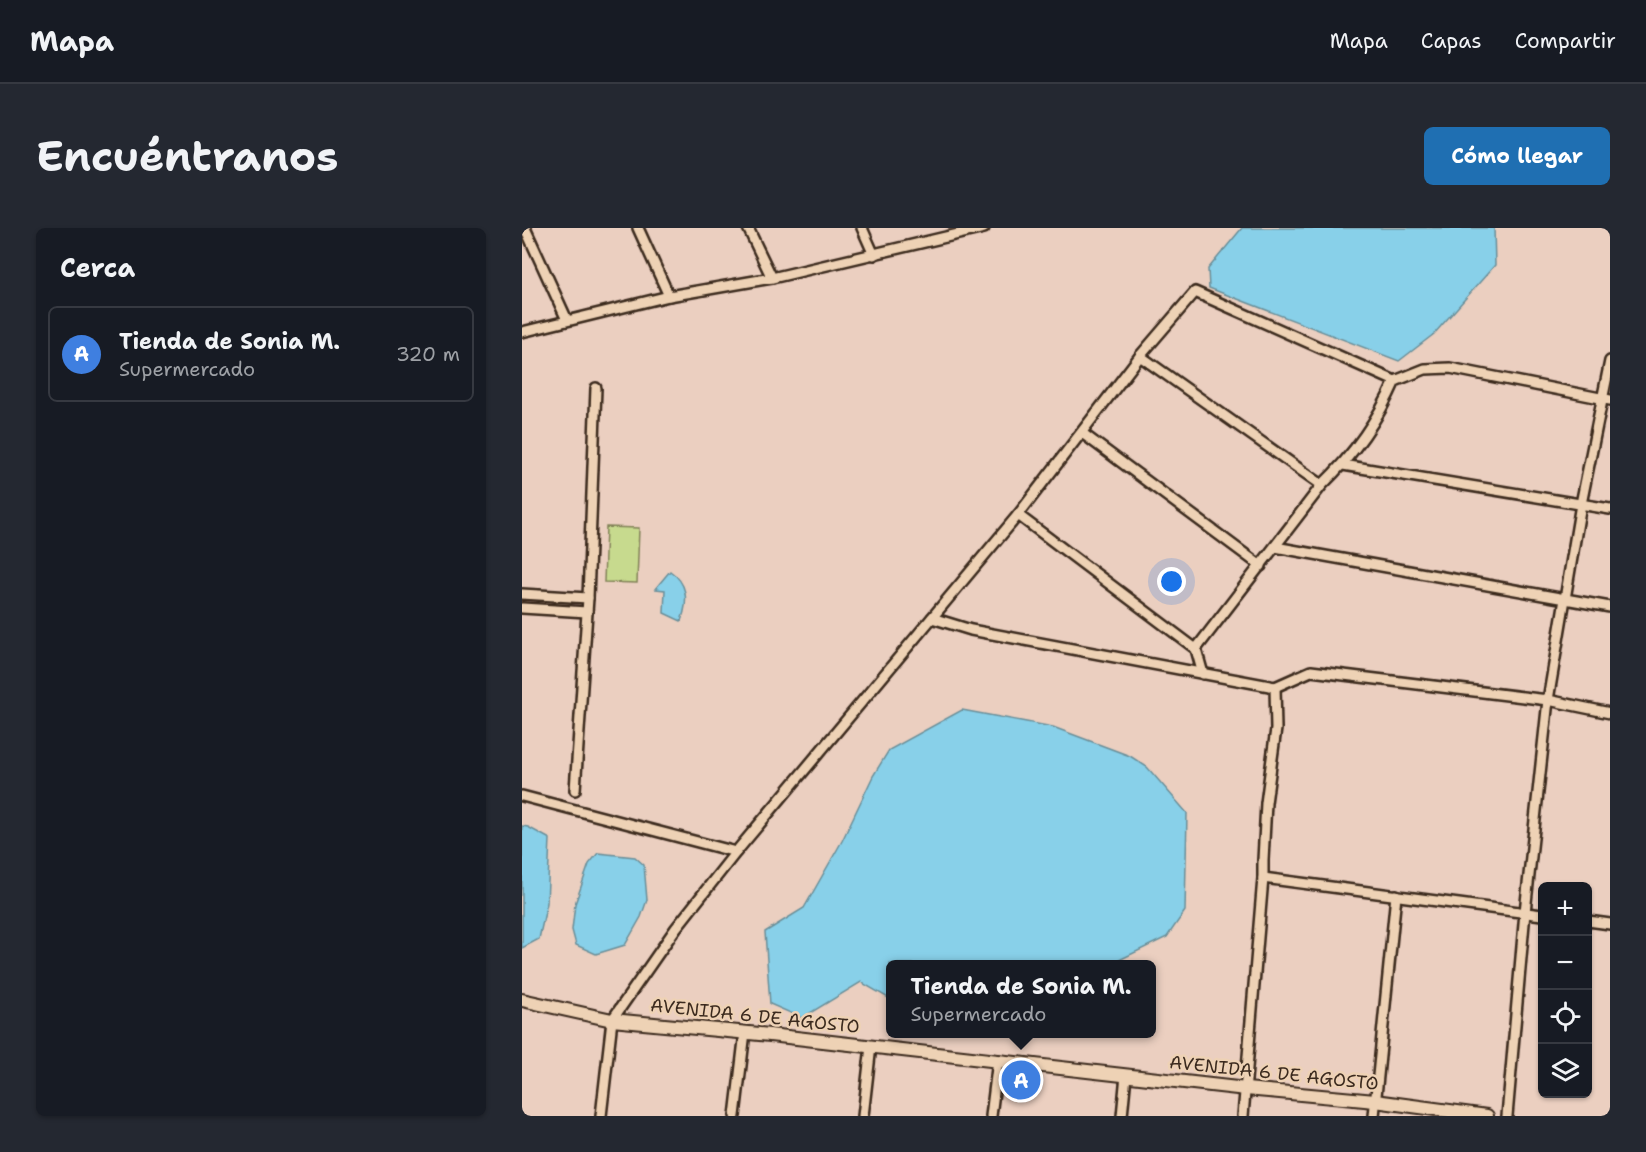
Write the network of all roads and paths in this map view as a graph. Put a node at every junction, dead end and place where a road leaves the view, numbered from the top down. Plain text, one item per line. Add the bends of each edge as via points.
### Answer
1 (525, 228) edge
2 (638, 228) edge
3 (748, 228) edge
4 (862, 228) edge
5 (984, 228) edge
6 (874, 255) junction
7 (771, 279) junction
8 (669, 296) junction
9 (567, 320) junction
10 (522, 332) edge
11 (1140, 356) junction
12 (1610, 361) edge
13 (1395, 381) junction
14 (596, 388) dead end
15 (1606, 400) edge
16 (1082, 433) junction
17 (1343, 465) junction
18 (1322, 485) junction
19 (1581, 504) junction
20 (1610, 509) edge
21 (1018, 515) junction
22 (1275, 547) junction
23 (1261, 566) junction
24 (522, 594) edge
25 (588, 598) junction
26 (1566, 599) junction
27 (1610, 607) edge
28 (522, 608) edge
29 (587, 612) junction
30 (932, 618) junction
31 (1196, 649) junction
32 (1203, 674) junction
33 (1275, 687) junction
34 (1548, 700) junction
35 (1610, 713) edge
36 (575, 790) dead end
37 (522, 796) edge
38 (736, 852) junction
39 (1263, 878) junction
40 (1396, 895) junction
41 (1525, 912) junction
42 (1538, 914) edge
43 (1592, 922) edge
44 (1610, 924) edge
45 (522, 1000) edge
46 (612, 1020) junction
47 (745, 1032) junction
48 (871, 1046) junction
49 (998, 1060) junction
50 (1126, 1075) junction
51 (1245, 1089) junction
52 (1375, 1101) junction
53 (601, 1116) edge
54 (735, 1116) edge
55 (863, 1116) edge
56 (992, 1116) edge
57 (1122, 1116) edge
58 (1243, 1116) edge
59 (1374, 1116) edge
60 (1487, 1116) edge
61 (1507, 1116) edge

1 - 9 street
2 - 8 street
3 - 7 street
4 - 6 street
5 - 6 street
6 - 7 street
7 - 8 street
8 - 9 street
9 - 10 street
11 - 13 street via 1195,292
11 - 16 street
11 - 18 street
12 - 15 street
13 - 15 street via 1425,369 1450,368
13 - 17 street via 1384,405
14 - 25 street
15 - 19 street
16 - 21 street
16 - 23 street
17 - 18 street
17 - 19 street
18 - 22 street
19 - 20 street
19 - 26 street
21 - 30 street
21 - 31 street
22 - 23 street
22 - 26 street
23 - 31 street
24 - 25 street
25 - 29 street
26 - 27 street
26 - 34 street
28 - 29 street
29 - 36 street
30 - 32 street via 971,630
30 - 38 street
31 - 32 street
32 - 33 street
33 - 34 street via 1311,671
33 - 39 street
34 - 35 street
34 - 41 street
37 - 38 street
38 - 46 street via 676,928
39 - 40 street
39 - 51 street
40 - 41 street
40 - 52 street
41 - 42 street
41 - 61 street
43 - 44 street
45 - 46 street, AVENIDA 6 DE AGOSTO
46 - 47 street, AVENIDA 6 DE AGOSTO
46 - 53 street
47 - 48 street, AVENIDA 6 DE AGOSTO
47 - 54 street
48 - 49 street, AVENIDA 6 DE AGOSTO
48 - 55 street
49 - 50 street, AVENIDA 6 DE AGOSTO
49 - 56 street
50 - 51 street, AVENIDA 6 DE AGOSTO
50 - 57 street
51 - 52 street, AVENIDA 6 DE AGOSTO
51 - 58 street
52 - 59 street
52 - 60 street, AVENIDA 6 DE AGOSTO

